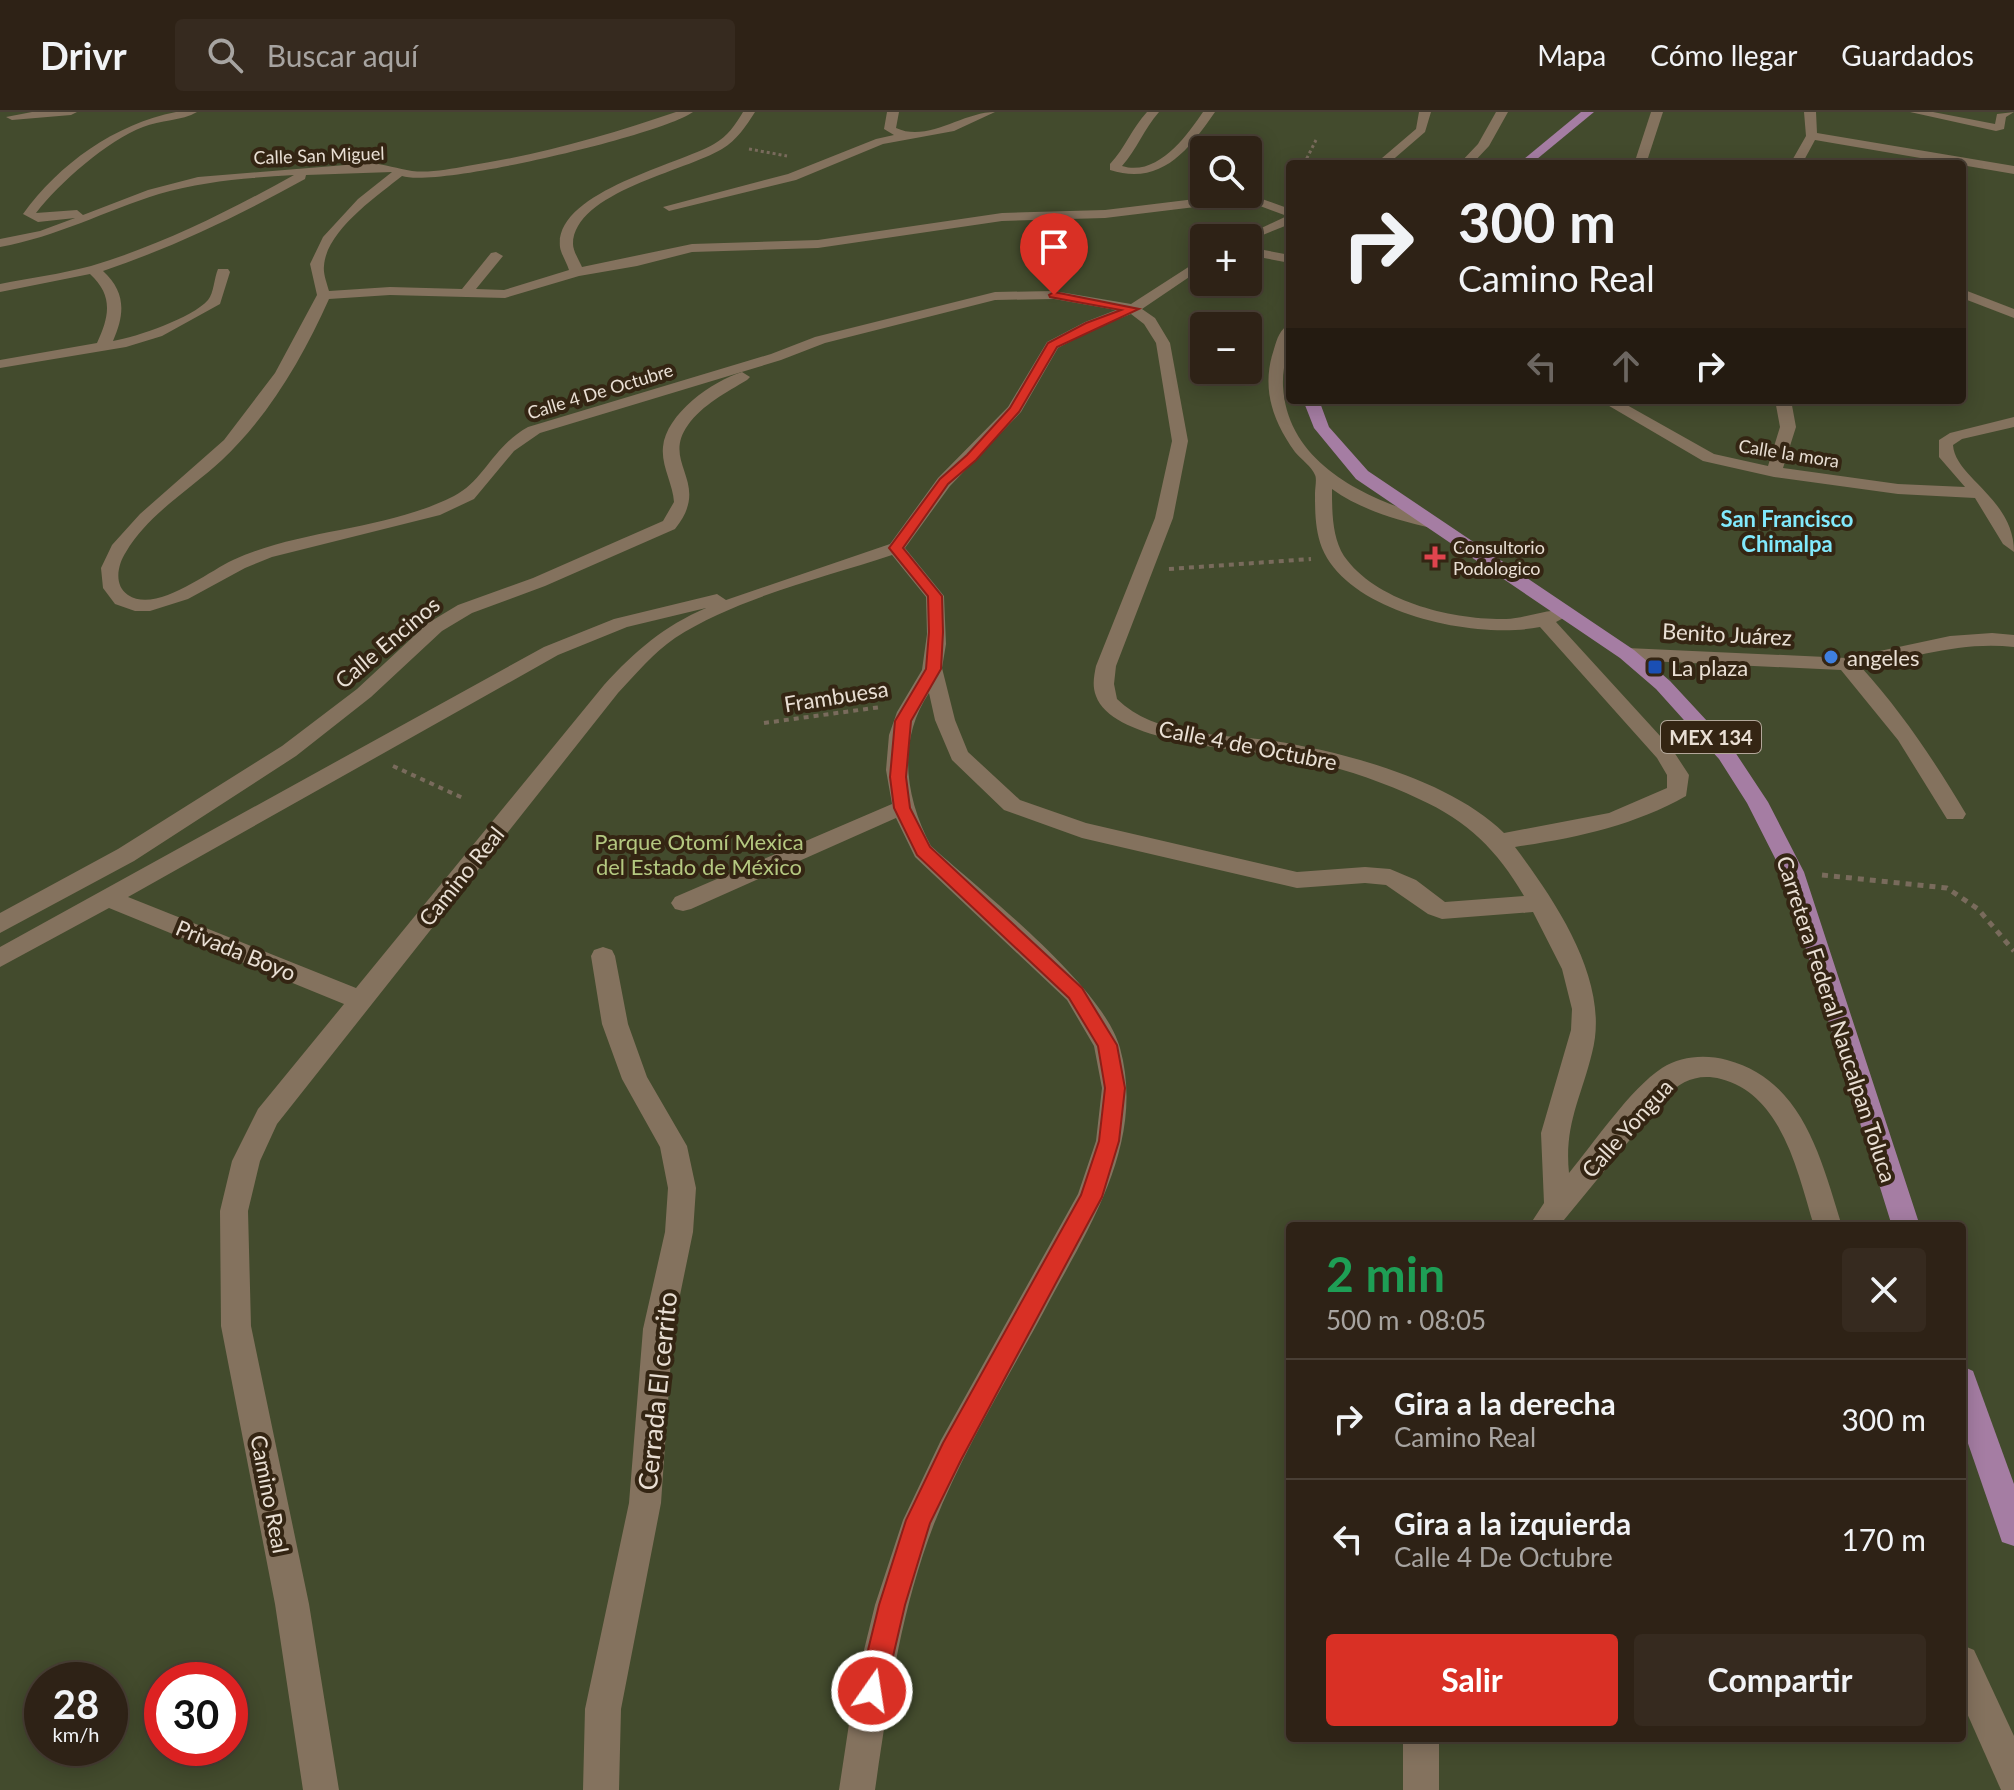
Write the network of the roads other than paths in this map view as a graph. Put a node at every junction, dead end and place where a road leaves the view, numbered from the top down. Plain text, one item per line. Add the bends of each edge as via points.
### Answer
1 (71, 112) edge
2 (191, 112) edge
3 (687, 112) edge
4 (749, 112) edge
5 (893, 112) edge
6 (989, 112) edge
7 (1153, 112) edge
8 (1209, 112) edge
9 (1425, 112) edge
10 (1502, 112) edge
11 (1588, 112) edge
12 (1657, 112) edge
13 (1810, 112) edge
14 (1916, 112) edge
15 (2008, 112) edge
16 (12, 117) dead end
17 (902, 135) junction
18 (1812, 136) junction
19 (1386, 160) edge
20 (1469, 160) edge
21 (1529, 160) edge
22 (1641, 160) edge
23 (1798, 160) edge
24 (1955, 160) edge
25 (1966, 162) edge
26 (2014, 170) edge
27 (307, 173) junction
28 (397, 174) junction
29 (669, 207) dead end
30 (99, 211) junction
31 (1286, 214) edge
32 (1286, 218) edge
33 (1262, 230) edge
34 (0, 243) edge
35 (1262, 254) edge
36 (496, 256) dead end
37 (1286, 258) edge
38 (93, 269) junction
39 (1190, 270) edge
40 (223, 272) dead end
41 (577, 272) junction
42 (0, 288) edge
43 (467, 291) junction
44 (324, 295) junction
45 (1966, 295) edge
46 (2003, 296) dead end
47 (1982, 301) junction
48 (1133, 309) junction
49 (2014, 314) edge
50 (1286, 340) edge
51 (103, 346) junction
52 (776, 357) junction
53 (0, 364) edge
54 (1313, 404) edge
55 (1614, 404) edge
56 (1785, 404) edge
57 (2014, 422) edge
58 (1774, 472) junction
59 (1324, 474) junction
60 (1980, 493) junction
61 (1431, 523) junction
62 (2014, 547) edge
63 (896, 548) junction
64 (753, 595) junction
65 (1555, 617) junction
66 (2014, 641) edge
67 (1627, 654) junction
68 (1847, 664) junction
69 (933, 669) junction
70 (902, 808) junction
71 (1955, 814) dead end
72 (1502, 841) junction
73 (111, 899) junction
74 (683, 903) dead end
75 (1540, 903) junction
76 (0, 924) edge
77 (603, 956) dead end
78 (0, 958) edge
79 (362, 1001) junction
80 (1551, 1216) edge
81 (1827, 1222) edge
82 (1905, 1222) edge
83 (1966, 1392) edge
84 (2014, 1530) edge
85 (1966, 1671) edge
86 (1421, 1742) edge
87 (2014, 1778) edge
88 (321, 1790) edge
89 (601, 1790) edge
90 (857, 1790) edge
91 (1421, 1790) edge

1 - 16 street
2 - 30 street via 122,132 29,214 38,218
3 - 28 street, Calle San Miguel via 557,151 439,175
4 - 41 street via 722,144 589,204 566,241
5 - 17 street via 890,129
6 - 17 street via 950,129
7 - 8 street via 1114,167 1135,171 1163,162 1182,149
9 - 19 street via 1421,130
10 - 20 street
11 - 21 main road
12 - 22 street
13 - 18 street
14 - 15 street via 1996,128
17 - 29 street via 792,177
18 - 23 street
18 - 24 street
25 - 26 street
27 - 28 street, Calle San Miguel via 382,167
27 - 30 street, Calle San Miguel via 198,181
27 - 38 street via 170,242
28 - 44 street via 323,245 316,269
30 - 34 street, Calle San Miguel via 47,234
31 - 41 street via 1262,203 1228,199 1105,214 1002,217 818,244 692,248
32 - 33 street
35 - 37 street
36 - 43 street
38 - 42 street
38 - 51 street via 117,301
39 - 48 street
40 - 51 street via 215,301 192,316 140,340
41 - 43 street via 505,294
43 - 44 street
44 - 52 street, Calle 4 De Octubre via 310,326 233,441 124,541 111,562 114,594 134,605 162,604 241,563 439,507 476,489 506,449 534,430
45 - 47 street
46 - 47 street
47 - 49 street
48 - 52 street, Calle 4 De Octubre via 1054,295 1003,295 859,329
48 - 63 street via 1052,345 1015,409 944,482
48 - 72 street, Calle 4 de Octubre via 1150,321 1163,343 1180,441 1164,518 1106,666 1105,697 1114,708 1150,726 1292,751 1388,779 1429,795
50 - 59 street via 1277,364 1276,396 1292,433
51 - 53 street
52 - 76 street, Calle Encinos via 703,403 675,432 670,452 685,502 681,515 669,525 465,609 435,627 364,693 289,751 126,855
54 - 61 main road, Carretera Federal Naucalpan Toluca / MEX 134 via 1339,452 1362,475
55 - 58 street, Calle la mora via 1709,458
56 - 58 street via 1790,425
57 - 60 street via 1945,443 1950,462
58 - 60 street, Calle la mora via 1898,489
59 - 61 street via 1360,499
59 - 65 street via 1324,517 1336,557 1371,589 1429,615 1502,624
60 - 62 street
61 - 65 main road, Carretera Federal Naucalpan Toluca / MEX 134
63 - 64 street, Camino Real
63 - 69 street via 935,596
64 - 73 street via 700,602 577,639
64 - 79 street, Camino Real via 669,634 641,656
65 - 67 main road, Carretera Federal Naucalpan Toluca / MEX 134
65 - 72 street via 1665,754 1678,775 1678,791 1627,816
66 - 68 street, Benito Juárez via 1968,637
67 - 68 street, Benito Juárez
67 - 82 main road, Carretera Federal Naucalpan Toluca / MEX 134 via 1726,754 1793,872
68 - 71 street via 1890,711
69 - 70 street via 903,721 898,777
69 - 75 street via 959,755 1012,805 1038,816 1297,880 1388,876 1442,911
70 - 74 street
70 - 90 street via 923,851 1076,993 1107,1045 1115,1088 1109,1141 1091,1197 919,1520 872,1691
72 - 75 street, Calle 4 de Octubre
73 - 78 street
73 - 79 street, Privada Boyo
75 - 80 street, Calle 4 de Octubre via 1575,964 1583,999 1581,1048 1554,1136
77 - 89 street, Cerrada El cerrito via 615,1024 635,1079 673,1146 682,1188 679,1232 658,1329 645,1503 603,1709
79 - 88 street, Camino Real via 267,1117 246,1161 234,1211 236,1326 292,1604
80 - 81 street, Calle Yongua via 1671,1076 1709,1066 1733,1069 1776,1102 1801,1141
83 - 84 main road
85 - 87 street
86 - 91 street

